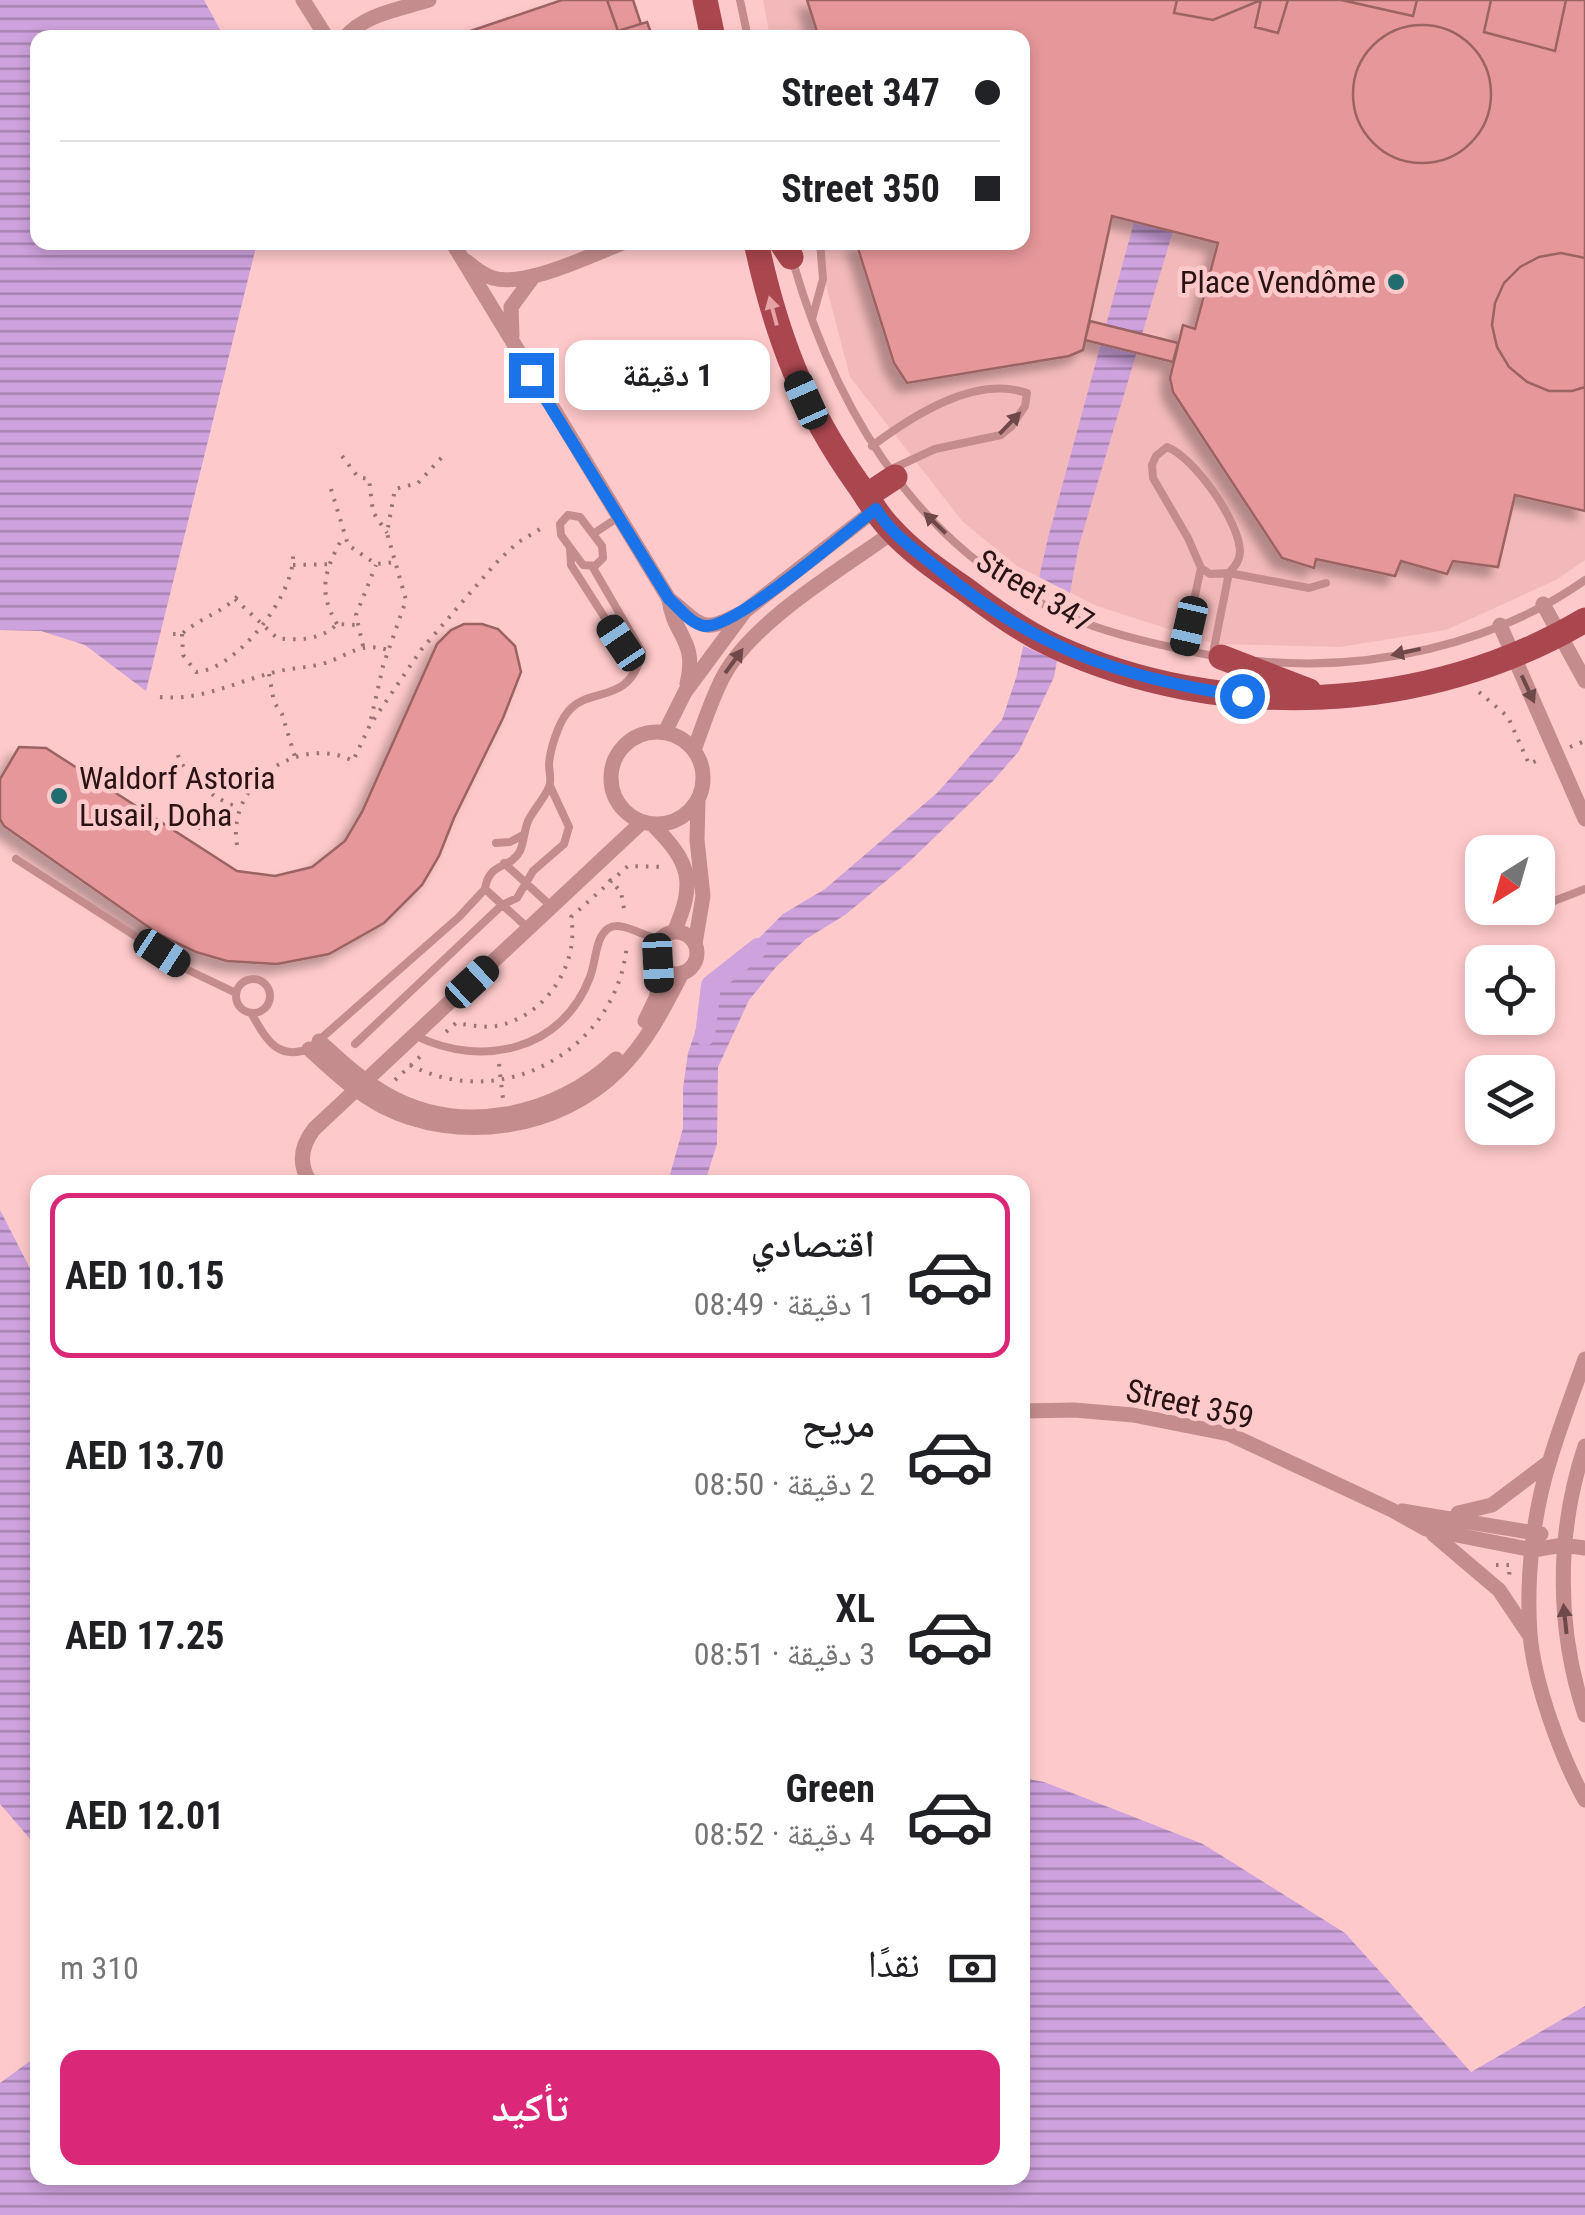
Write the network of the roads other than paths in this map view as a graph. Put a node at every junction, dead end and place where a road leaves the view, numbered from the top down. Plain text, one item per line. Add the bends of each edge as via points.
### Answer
1 (303, 0) edge
2 (429, 0) edge
3 (706, 0) edge
4 (740, 0) edge
5 (321, 30) edge
6 (351, 30) edge
7 (712, 30) edge
8 (746, 30) edge
9 (456, 250) edge
10 (597, 250) edge
11 (758, 250) edge
12 (788, 250) edge
13 (821, 250) edge
14 (461, 258) junction
15 (534, 276) junction
16 (812, 318) junction
17 (515, 350) junction
18 (872, 446) junction
19 (892, 474) junction
20 (871, 502) junction
21 (617, 518) junction
22 (893, 532) junction
23 (593, 534) junction
24 (570, 548) junction
25 (592, 566) junction
26 (1201, 568) junction
27 (1229, 574) junction
28 (1585, 580) edge
29 (1326, 583) dead end
30 (669, 599) junction
31 (1543, 604) junction
32 (745, 611) junction
33 (1585, 620) edge
34 (1500, 625) junction
35 (1559, 635) junction
36 (1183, 650) junction
37 (621, 656) dead end
38 (1217, 656) junction
39 (1512, 656) junction
40 (1585, 681) edge
41 (685, 692) junction
42 (1327, 698) junction
43 (665, 732) junction
44 (694, 750) junction
45 (550, 786) junction
46 (698, 801) junction
47 (1585, 820) edge
48 (647, 823) junction
49 (523, 835) junction
50 (496, 844) dead end
51 (16, 859) dead end
52 (504, 864) junction
53 (526, 883) junction
54 (1585, 888) edge
55 (485, 889) junction
56 (1555, 901) edge
57 (502, 905) junction
58 (552, 906) junction
59 (529, 930) junction
60 (667, 936) junction
61 (696, 944) junction
62 (658, 963) junction
63 (682, 973) junction
64 (236, 993) junction
65 (251, 1013) junction
66 (416, 1036) junction
67 (355, 1044) dead end
68 (314, 1045) junction
69 (308, 1175) edge
70 (1585, 1359) edge
71 (1030, 1412) edge
72 (1585, 1446) edge
73 (1549, 1462) junction
74 (1392, 1510) junction
75 (1441, 1515) junction
76 (1426, 1529) junction
77 (1536, 1530) junction
78 (1563, 1544) junction
79 (1585, 1548) edge
80 (1533, 1550) junction
81 (1530, 1636) junction
82 (1585, 1714) edge
83 (1585, 1800) edge

1 - 5 street
2 - 6 street
3 - 7 main road
4 - 8 lane
9 - 14 street
10 - 15 street
20 -> 11 main road, Street 347 via 813,412 782,344
12 - 16 lane, Street 347
13 - 16 lane via 824,279
14 - 15 street via 494,279
14 - 17 street
15 - 17 street via 511,307
16 - 18 lane, Street 347
17 - 21 street
18 - 19 lane, Street 347
19 -> 18 lane via 935,449 1001,435 1025,406 1027,393 997,390 938,404
19 - 20 main road
36 -> 19 lane, Street 347 via 1092,626 1011,584 960,547
20 - 22 main road, Street 347
20 - 32 street
21 - 23 lane
21 - 30 street
22 - 42 main road, Street 347 via 1000,615 1082,658 1169,684 1242,696
44 -> 22 street via 738,654 763,627
23 - 24 lane via 584,521 568,516 560,524
23 - 25 lane via 604,552
24 - 25 lane
24 - 37 lane via 571,565 621,643
25 - 45 lane via 642,652 622,687 567,713 549,759
26 - 27 lane
26 - 27 lane via 1153,478 1156,456 1168,446 1222,505 1239,548
26 - 36 lane
27 - 29 lane via 1310,588
27 - 38 lane
28 - 31 lane, Street 347
30 - 32 street via 705,626
30 - 41 street via 692,663
31 - 34 lane, Street 347
31 - 35 street
32 - 41 street
33 - 35 main road, Street 347
34 -> 38 lane, Street 347 via 1363,662
34 - 39 street
35 - 39 main road, Street 347
35 - 40 street
36 - 38 lane, Street 347
38 - 42 main road
39 - 42 main road, Street 347 via 1406,689
39 -> 47 street
41 - 43 street
43 - 44 street
43 - 48 street via 628,742 612,767 614,796 625,812
44 - 46 street via 703,769
45 - 49 lane
45 - 53 lane via 568,835
46 - 48 street via 674,822
46 - 61 street via 703,896
48 - 58 street
48 - 60 street via 685,865 690,881
49 - 50 lane
49 - 52 lane via 520,851
51 - 64 lane via 188,970
52 - 53 lane
52 - 55 lane via 491,872
53 - 57 lane
53 - 58 lane
54 - 56 lane
55 - 57 lane
55 - 68 lane
57 - 59 lane
57 - 67 lane
58 - 59 street
59 - 66 street
60 - 61 street via 683,933
60 - 62 street via 655,955
60 - 66 lane via 608,928 584,990 540,1036 498,1052 462,1052
61 - 63 street via 695,962
62 - 63 street
62 - 68 street, bridge via 650,1013 615,1060 582,1087 517,1113 422,1110
63 - 68 street, bridge via 659,1018 606,1082 554,1114 517,1124 478,1128 420,1121 384,1107
64 - 65 lane via 239,1006
64 - 65 lane via 248,979 266,985 268,1004
65 - 68 lane via 280,1050 294,1054
66 - 69 street via 305,1141
70 - 73 street, Street 359
71 - 74 street, Street 359 via 1134,1416 1229,1434
72 - 78 street
73 - 75 street, Street 359 via 1492,1505
73 - 77 street, Street 359
74 - 75 street, Street 359
74 - 76 street, Street 359
75 - 77 street, Street 359
76 - 80 street, Street 359
76 - 81 street, Street 359 via 1499,1590
77 - 78 street, Street 359
77 - 80 street, Street 359
78 - 79 street
78 - 80 street, Street 359
82 -> 78 street via 1564,1612
80 - 81 street, Street 359
81 - 83 street, Street 359 via 1554,1726

